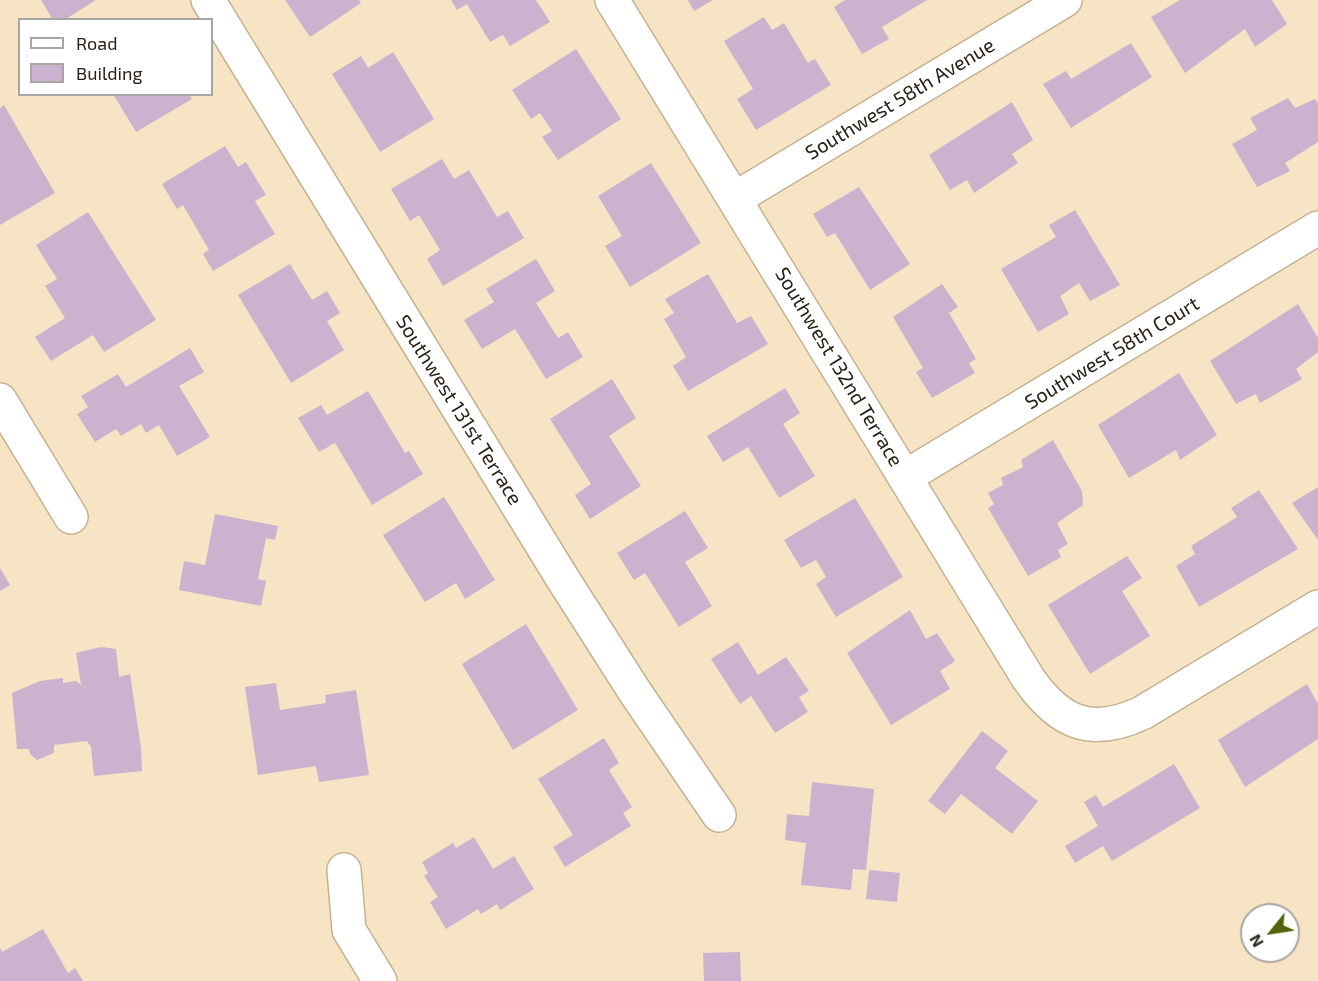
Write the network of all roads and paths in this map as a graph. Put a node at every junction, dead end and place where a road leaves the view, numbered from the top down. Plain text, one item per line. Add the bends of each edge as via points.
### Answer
1 (208, 0) edge
2 (612, 0) edge
3 (1065, 0) edge
4 (736, 198) junction
5 (1318, 228) edge
6 (0, 400) edge
7 (905, 477) junction
8 (71, 517) dead end
9 (1318, 607) edge
10 (719, 815) dead end
11 (344, 870) dead end
12 (380, 981) edge

1 - 10 street, Southwest 131st Terrace via 589,621
2 - 4 street, Southwest 132nd Terrace
3 - 4 street, Southwest 58th Avenue
4 - 7 street, Southwest 132nd Terrace
5 - 7 street, Southwest 58th Court
6 - 8 street
7 - 9 street, Southwest 132nd Terrace via 1037,690 1061,714 1078,723 1110,725 1142,713
11 - 12 street via 349,930

